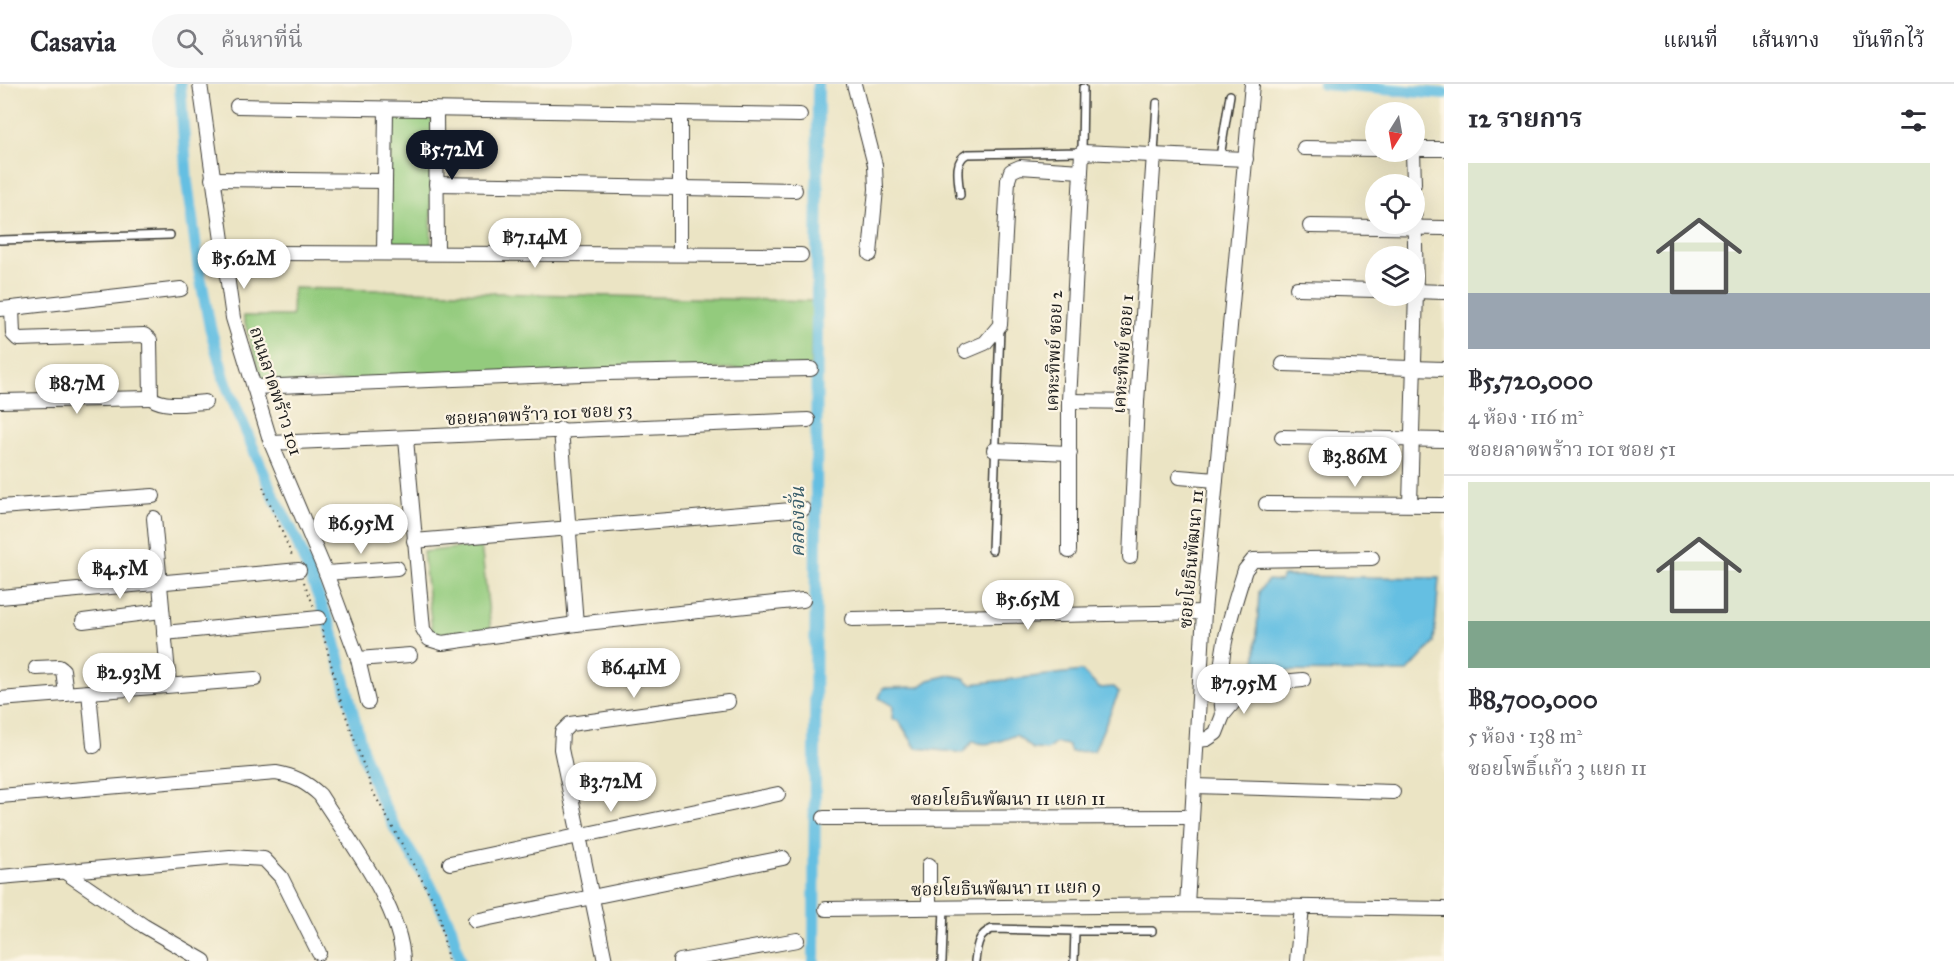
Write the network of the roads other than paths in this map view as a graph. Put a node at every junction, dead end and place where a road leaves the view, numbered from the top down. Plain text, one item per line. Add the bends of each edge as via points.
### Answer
1 (200, 84) edge
2 (854, 86) edge
3 (1252, 86) edge
4 (1083, 88) dead end
5 (1230, 94) dead end
6 (1157, 103) dead end
7 (237, 106) dead end
8 (386, 109) junction
9 (436, 110) junction
10 (680, 114) junction
11 (800, 116) dead end
12 (1304, 148) dead end
13 (1365, 149) edge
14 (1444, 149) edge
15 (1425, 150) edge
16 (1082, 152) junction
17 (1154, 154) junction
18 (1220, 157) junction
19 (1246, 159) junction
20 (1081, 171) junction
21 (212, 179) junction
22 (385, 181) junction
23 (436, 184) junction
24 (680, 189) junction
25 (795, 190) dead end
26 (960, 195) dead end
27 (1310, 226) dead end
28 (1365, 227) edge
29 (1425, 227) edge
30 (1444, 228) edge
31 (170, 235) dead end
32 (0, 240) edge
33 (437, 252) junction
34 (384, 253) junction
35 (270, 254) dead end
36 (680, 254) junction
37 (870, 254) dead end
38 (801, 255) dead end
39 (1297, 288) dead end
40 (181, 289) dead end
41 (1365, 290) edge
42 (1425, 291) edge
43 (1444, 292) edge
44 (1415, 306) edge
45 (6, 309) edge
46 (1000, 325) junction
47 (966, 351) dead end
48 (1283, 364) dead end
49 (1413, 368) junction
50 (811, 369) dead end
51 (1444, 369) edge
52 (254, 387) junction
53 (151, 398) junction
54 (0, 401) edge
55 (1069, 401) junction
56 (205, 402) dead end
57 (1137, 402) junction
58 (808, 420) dead end
59 (561, 429) junction
60 (1282, 437) dead end
61 (406, 439) junction
62 (1411, 440) junction
63 (1444, 440) edge
64 (272, 443) junction
65 (994, 450) junction
66 (1070, 453) junction
67 (1179, 477) dead end
68 (1216, 480) junction
69 (153, 496) dead end
70 (1266, 504) dead end
71 (1410, 504) junction
72 (1444, 505) edge
73 (0, 507) edge
74 (803, 509) dead end
75 (153, 518) dead end
76 (567, 528) junction
77 (414, 542) junction
78 (992, 550) dead end
79 (1069, 551) dead end
80 (1130, 557) dead end
81 (1372, 558) dead end
82 (398, 568) dead end
83 (298, 570) road end
84 (326, 573) junction
85 (158, 583) junction
86 (0, 597) edge
87 (803, 600) dead end
88 (162, 611) junction
89 (1204, 612) junction
90 (319, 618) road end
91 (852, 619) dead end
92 (83, 621) dead end
93 (576, 624) junction
94 (164, 633) junction
95 (410, 655) dead end
96 (358, 659) junction
97 (36, 668) dead end
98 (255, 679) dead end
99 (1303, 680) dead end
100 (169, 685) junction
101 (89, 692) junction
102 (66, 694) junction
103 (0, 699) edge
104 (368, 702) dead end
105 (728, 702) dead end
106 (1223, 715) junction
107 (1197, 740) junction
108 (94, 746) dead end
109 (1194, 786) junction
110 (1393, 792) dead end
111 (778, 794) dead end
112 (0, 796) edge
113 (1192, 817) junction
114 (825, 818) dead end
115 (579, 836) junction
116 (783, 858) dead end
117 (450, 863) dead end
118 (929, 865) dead end
119 (65, 872) junction
120 (0, 877) edge
121 (592, 897) junction
122 (1187, 905) junction
123 (929, 907) junction
124 (944, 907) junction
125 (1302, 907) junction
126 (826, 909) dead end
127 (1444, 909) edge
128 (475, 921) dead end
129 (1075, 931) junction
130 (1152, 931) dead end
131 (797, 940) dead end
132 (319, 953) dead end
133 (194, 959) edge
134 (403, 961) edge
135 (605, 961) edge
136 (680, 961) edge
137 (942, 961) edge
138 (975, 961) edge
139 (1074, 961) edge
140 (1297, 961) edge

1 - 21 street, ถนนลาดพร้าว 101
2 - 37 street via 875,165
3 - 19 street, ซอยโยธินพัฒนา 11
4 - 16 lane
5 - 18 lane
6 - 17 lane
7 - 8 street
8 - 9 street
8 - 22 street
9 - 10 street
9 - 23 street
10 - 11 street
10 - 24 street
12 - 13 street
14 - 15 street
16 - 17 street
16 - 20 street, เคหะทิพย์ ซอย 2
16 - 26 lane via 967,154 958,163
17 - 18 street
17 - 57 street, เคหะทิพย์ ซอย 1
18 - 19 street
19 - 68 street, ซอยโยธินพัฒนา 11
20 - 46 street via 1020,167 1011,171
20 - 55 street, เคหะทิพย์ ซอย 2
21 - 22 street
21 - 52 street, ถนนลาดพร้าว 101 via 233,318
22 - 34 street
23 - 24 street
23 - 33 street
24 - 25 street
24 - 36 street
27 - 28 street
29 - 30 street
31 - 32 lane
33 - 34 street
33 - 36 street
34 - 35 street
36 - 38 street
39 - 41 street
40 - 45 street
42 - 43 street
44 - 49 street
45 - 53 street via 18,339 144,334 150,340
46 - 47 street via 986,343
46 - 65 lane
48 - 49 street
49 - 51 street
49 - 62 street
50 - 52 street
52 - 64 street, ถนนลาดพร้าว 101
53 - 54 street
53 - 56 street via 169,404
55 - 57 street
55 - 66 street, เคหะทิพย์ ซอย 2
57 - 80 street, เคหะทิพย์ ซอย 1
58 - 59 street, ซอยลาดพร้าว 101 ซอย 53
59 - 61 street, ซอยลาดพร้าว 101 ซอย 53
59 - 76 street
60 - 62 street
61 - 64 street, ซอยลาดพร้าว 101 ซอย 53
61 - 77 street
62 - 63 street
62 - 71 street
64 - 84 street, ถนนลาดพร้าว 101
65 - 66 street
65 - 78 lane
66 - 79 street, เคหะทิพย์ ซอย 2
67 - 68 street
68 - 89 street, ซอยโยธินพัฒนา 11
69 - 73 street
70 - 71 street
71 - 72 street
74 - 76 street
75 - 85 street
76 - 77 street
76 - 93 street
77 - 93 street via 423,629 429,639 442,643
81 - 106 street via 1253,560 1245,570 1221,659 1218,681
82 - 84 street
83 - 85 street
84 - 96 street, ถนนลาดพร้าว 101
85 - 86 street
85 - 88 street
87 - 93 street
88 - 92 street
88 - 94 street
89 - 91 street
89 - 107 street, ซอยโยธินพัฒนา 11
90 - 94 street
94 - 100 street
95 - 96 street
96 - 104 street, ถนนลาดพร้าว 101
97 - 102 street via 63,670
98 - 100 street
99 - 106 street via 1253,682
100 - 101 street
101 - 102 street
101 - 108 street
102 - 103 street
105 - 115 street via 565,726 561,749
106 - 107 street via 1212,737
107 - 109 street, ซอยโยธินพัฒนา 11
109 - 110 street
109 - 113 street, ซอยโยธินพัฒนา 11
111 - 115 street
112 - 134 street via 276,773 294,776 320,795 387,904 400,936
113 - 114 street, ซอยโยธินพัฒนา 11 แยก 11
113 - 122 street, ซอยโยธินพัฒนา 11
115 - 117 street
115 - 121 street
116 - 121 street
118 - 123 street
119 - 120 street
119 - 132 street via 230,856 264,859 281,878
119 - 133 street
121 - 128 street
121 - 135 street
122 - 124 street, ซอยโยธินพัฒนา 11 แยก 9
122 - 125 street
123 - 124 street, ซอยโยธินพัฒนา 11 แยก 9
123 - 126 street, ซอยโยธินพัฒนา 11 แยก 9
124 - 137 lane
125 - 127 street
125 - 140 street
129 - 130 lane
129 - 138 lane via 992,929 979,939
129 - 139 lane
131 - 136 street

